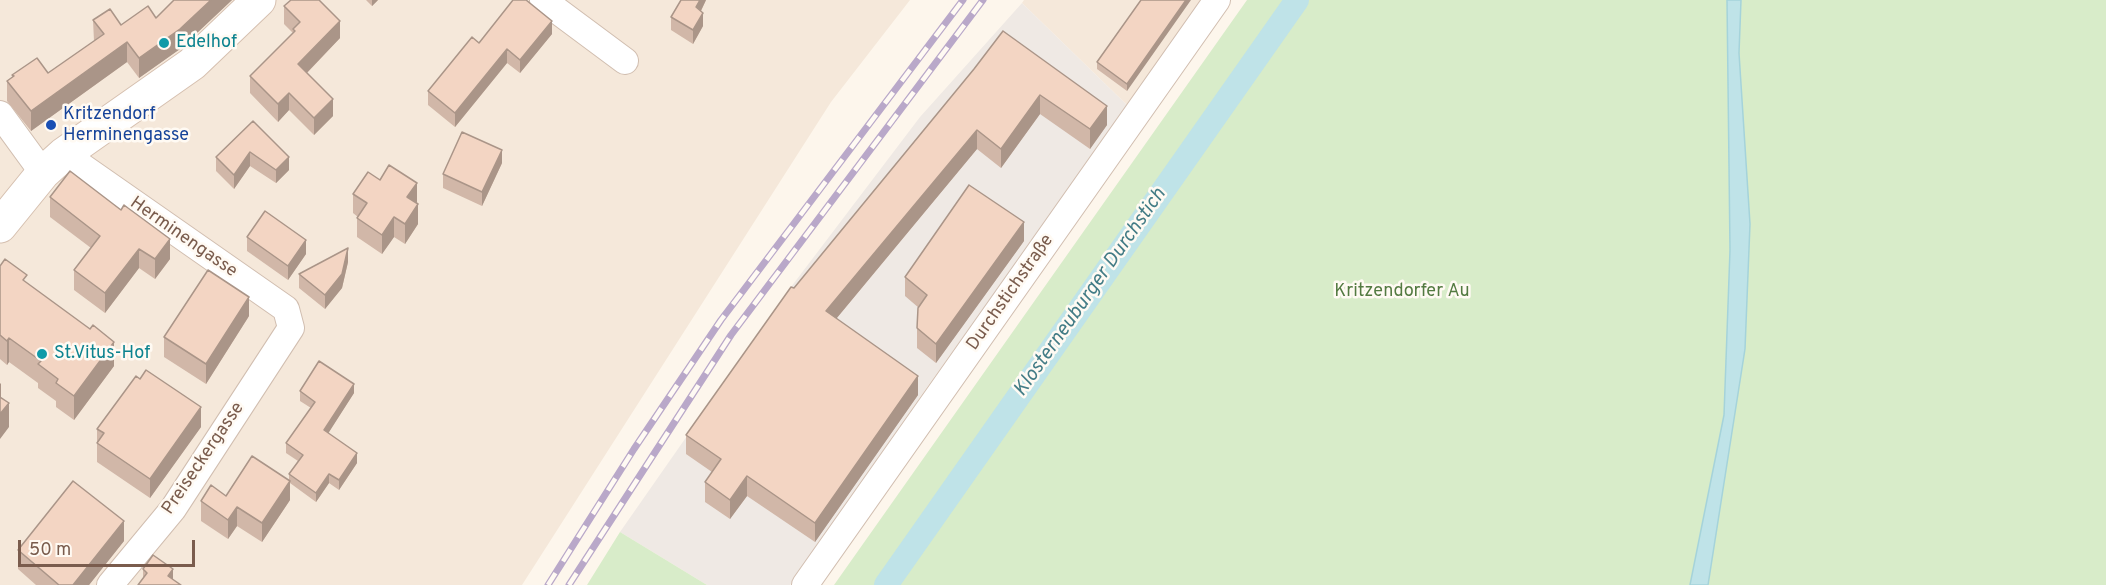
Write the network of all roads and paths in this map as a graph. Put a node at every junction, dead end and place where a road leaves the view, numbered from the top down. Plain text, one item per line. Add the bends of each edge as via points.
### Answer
1 (259, 0) edge
2 (543, 0) edge
3 (1216, 0) edge
4 (625, 61) dead end
5 (0, 114) edge
6 (54, 164) junction
7 (0, 226) edge
8 (291, 328) joint
9 (110, 585) edge
10 (805, 585) edge

1 - 6 main road via 192,64
2 - 4 street
3 - 10 street, Durchstichstraße
5 - 6 street, Herminengasse
6 - 7 main road
6 - 8 street, Herminengasse via 286,309
8 - 9 street, Preiseckergasse via 173,509

